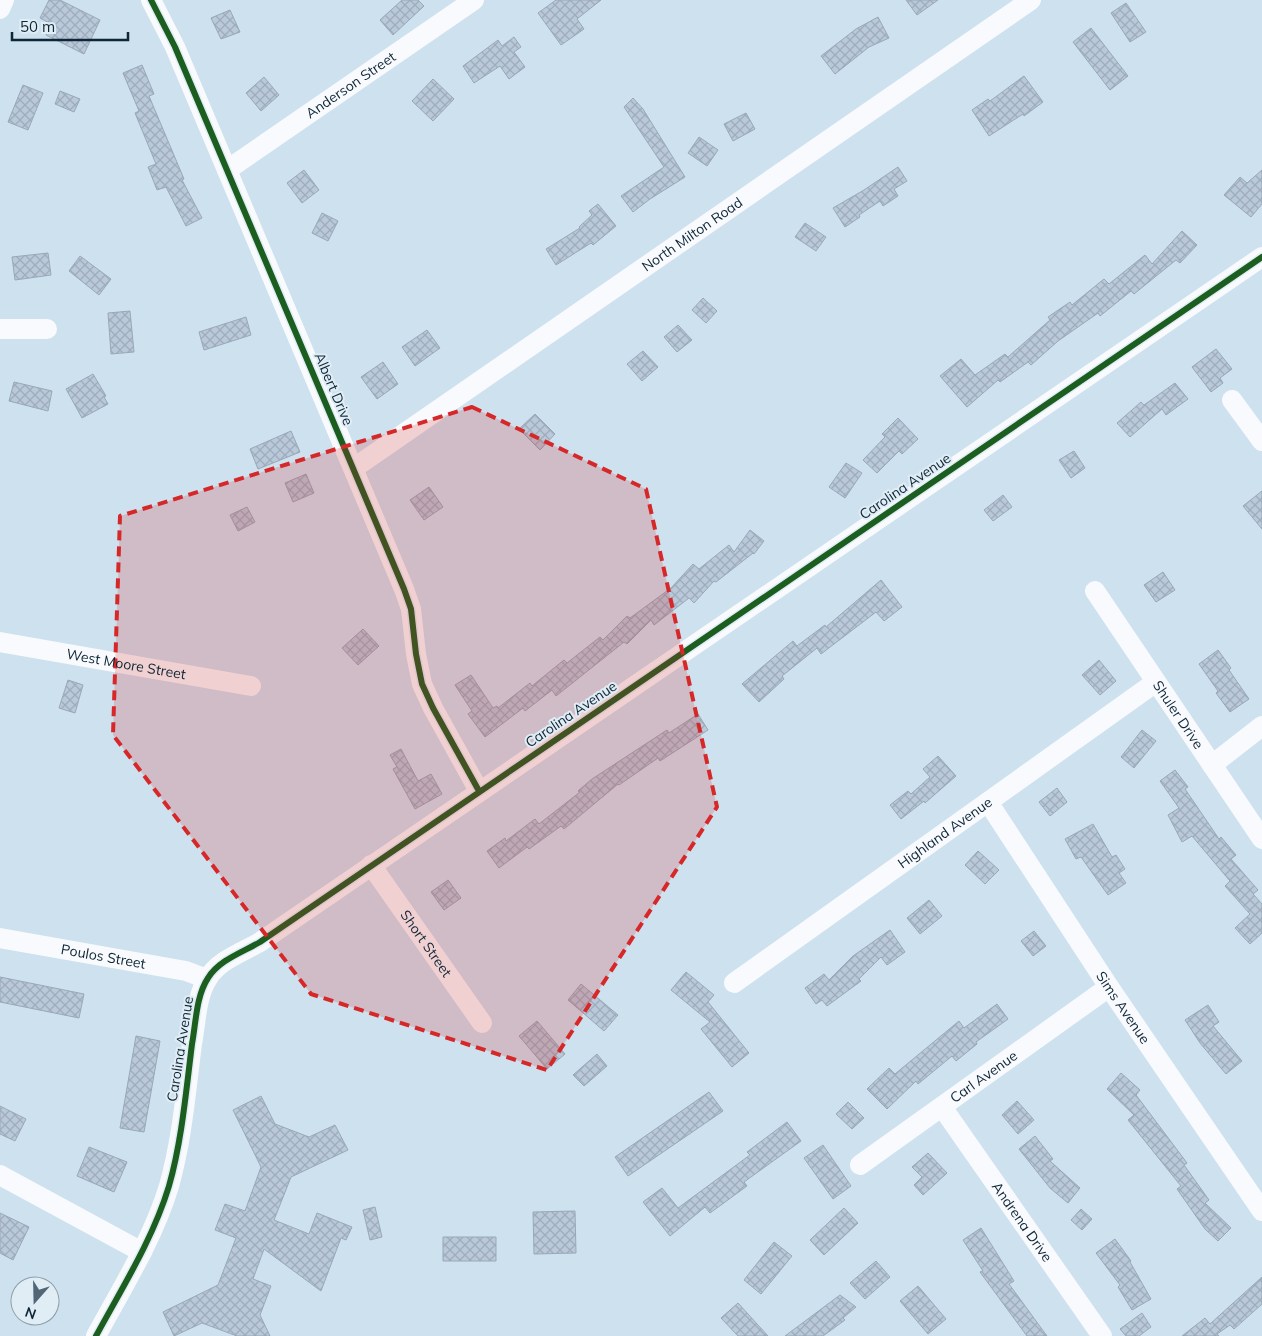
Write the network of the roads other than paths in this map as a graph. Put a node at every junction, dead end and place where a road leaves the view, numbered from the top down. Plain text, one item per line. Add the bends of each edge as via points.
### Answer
1 (4, 0) edge
2 (151, 0) edge
3 (474, 0) edge
4 (1030, 0) edge
5 (450, 7) edge
6 (0, 9) edge
7 (227, 170) junction
8 (1262, 257) edge
9 (0, 329) edge
10 (47, 329) dead end
11 (1232, 400) dead end
12 (1262, 442) edge
13 (354, 468) junction
14 (1095, 591) dead end
15 (0, 642) edge
16 (1156, 682) junction
17 (251, 686) dead end
18 (1262, 726) edge
19 (1212, 765) junction
20 (479, 791) junction
21 (988, 802) junction
22 (1262, 839) edge
23 (371, 865) junction
24 (0, 938) edge
25 (207, 979) junction
26 (734, 983) dead end
27 (1109, 987) junction
28 (482, 1022) dead end
29 (942, 1107) junction
30 (860, 1165) dead end
31 (0, 1175) edge
32 (1262, 1211) edge
33 (142, 1252) junction
34 (96, 1336) edge
35 (1102, 1336) edge

1 - 6 street
2 - 7 street, Albert Drive via 175,47
3 - 5 street, Anderson Street
4 - 13 street, North Milton Road
5 - 7 street, Anderson Street
7 - 13 street, Albert Drive
8 - 20 street, Carolina Avenue
9 - 10 street
11 - 12 street
13 - 20 street, Albert Drive via 411,609 422,684
14 - 16 street, Shuler Drive
15 - 17 street, West Moore Street
16 - 19 street, Shuler Drive
16 - 21 street, Highland Avenue
18 - 19 street
19 - 22 street, Shuler Drive
20 - 23 street, Carolina Avenue
21 - 26 street, Highland Avenue
21 - 27 street, Sims Avenue
23 - 25 street, Carolina Avenue via 260,942 216,967
23 - 28 street, Short Street
24 - 25 street, Poulos Street via 186,971
25 - 33 street, Carolina Avenue via 198,1004 178,1142 168,1186
27 - 29 street, Carl Avenue
27 - 32 street, Sims Avenue
29 - 30 street, Carl Avenue
29 - 35 street, Andrena Drive
31 - 33 street
33 - 34 street, Carolina Avenue

